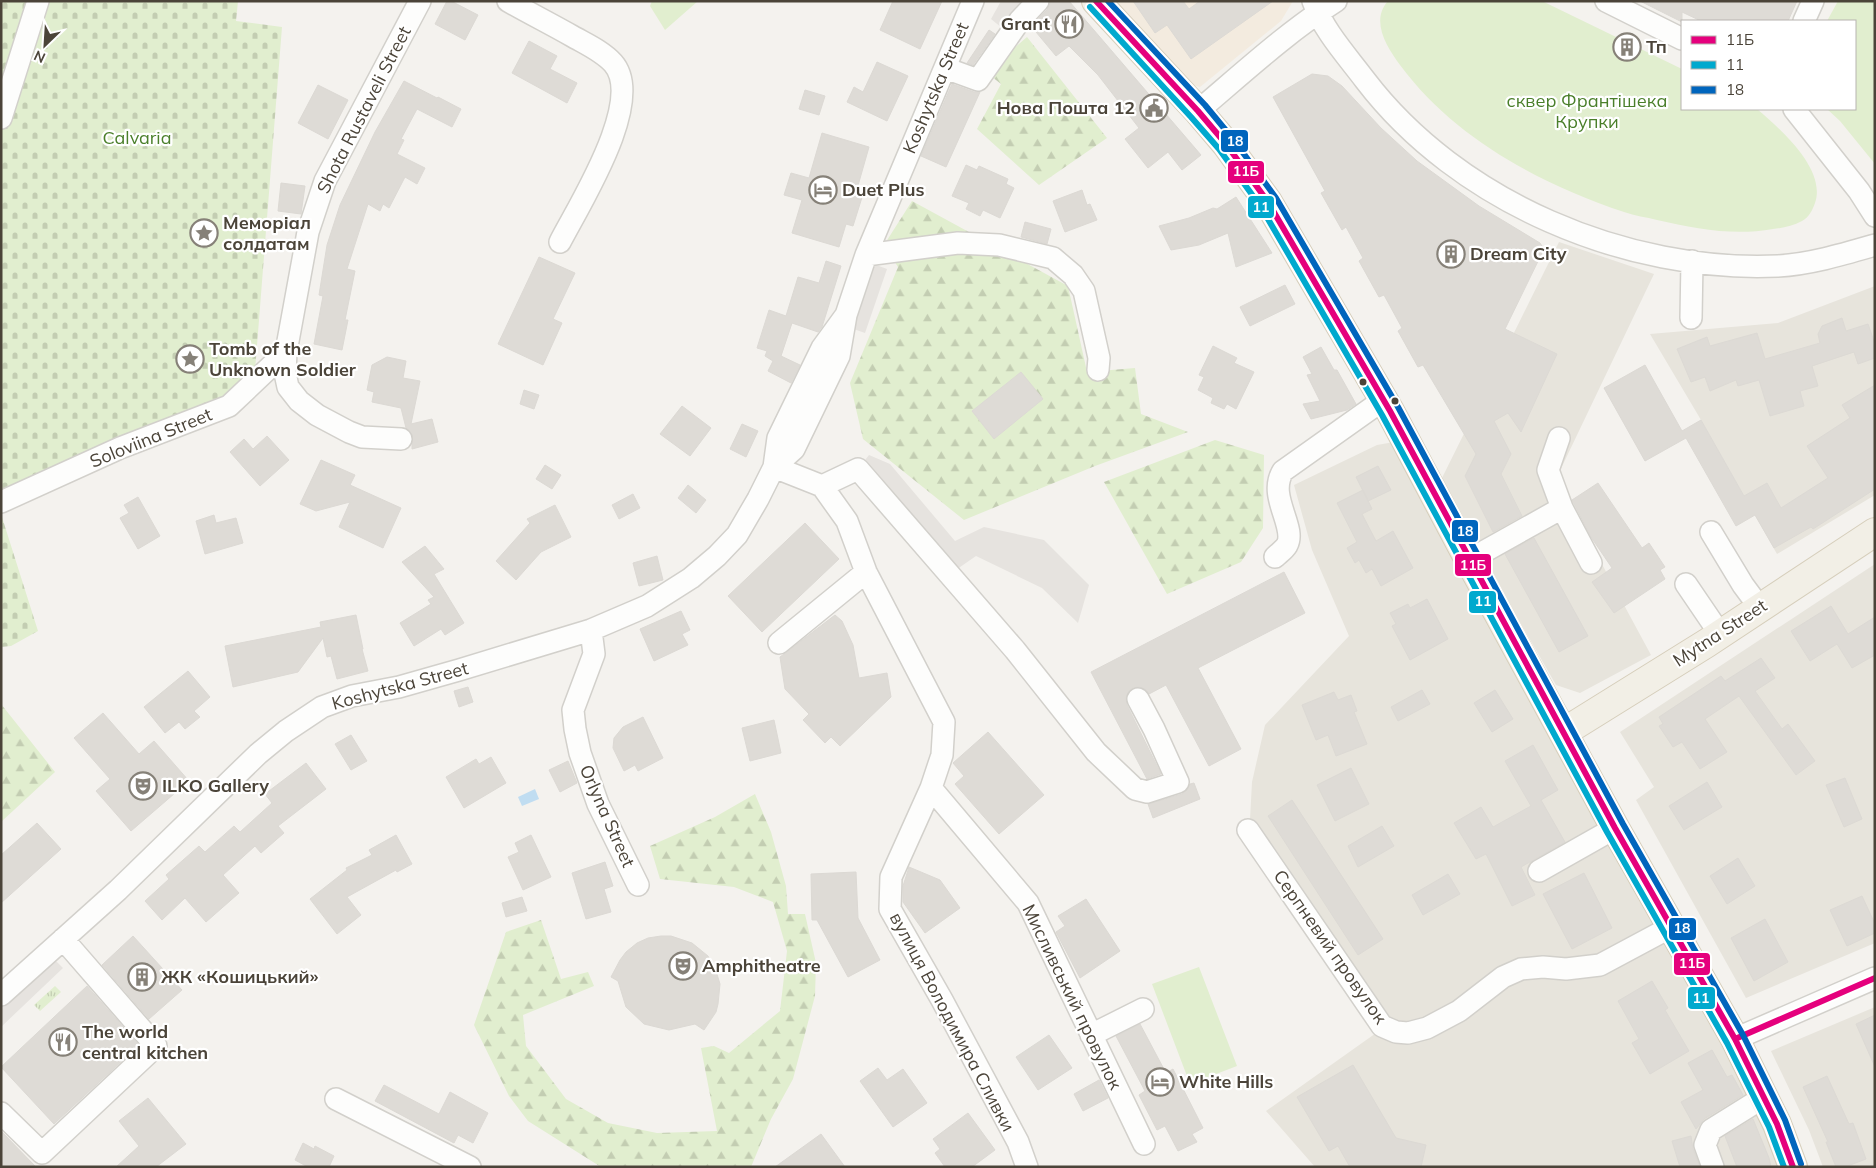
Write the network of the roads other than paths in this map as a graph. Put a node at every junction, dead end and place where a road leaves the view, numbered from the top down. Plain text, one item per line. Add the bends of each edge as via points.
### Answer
1 (38, 1) edge
2 (420, 1) edge
3 (508, 1) edge
4 (973, 1) edge
5 (1038, 1) edge
6 (1096, 1) edge
7 (1336, 1) edge
8 (1606, 1) edge
9 (1813, 1) edge
10 (1315, 7) edge
11 (1804, 20) edge
12 (1681, 38) edge
13 (945, 68) junction
14 (1795, 110) edge
15 (1198, 111) junction
16 (1, 118) edge
17 (1875, 216) edge
18 (560, 242) dead end
19 (1875, 246) edge
20 (866, 255) junction
21 (1692, 261) junction
22 (1691, 318) dead end
23 (286, 352) junction
24 (1098, 370) dead end
25 (1383, 400) junction
26 (1559, 438) dead end
27 (402, 439) dead end
28 (774, 467) junction
29 (822, 486) junction
30 (1, 502) edge
31 (1562, 508) junction
32 (1711, 532) dead end
33 (1875, 532) edge
34 (1275, 557) dead end
35 (1469, 560) junction
36 (1591, 563) dead end
37 (866, 572) junction
38 (1686, 584) dead end
39 (1760, 608) junction
40 (591, 630) junction
41 (1720, 634) junction
42 (779, 643) dead end
43 (1138, 699) dead end
44 (1564, 732) junction
45 (931, 788) junction
46 (1615, 828) junction
47 (1248, 830) dead end
48 (1539, 871) dead end
49 (638, 885) dead end
50 (1671, 927) junction
51 (63, 939) junction
52 (1875, 978) edge
53 (1, 995) edge
54 (1143, 1008) dead end
55 (1091, 1035) junction
56 (1735, 1039) junction
57 (1764, 1097) junction
58 (336, 1099) dead end
59 (1, 1113) edge
60 (1144, 1144) dead end
61 (470, 1167) edge
62 (1026, 1167) edge
63 (1713, 1167) edge
64 (1794, 1167) edge

1 - 16 street
2 - 23 street, Shota Rustaveli Street via 325,181 308,232
3 - 18 street via 596,50 614,64 623,84 621,106 606,156
4 - 13 street, Koshytska Street
5 - 13 street via 1020,20 978,80
6 - 15 main road
7 - 10 street
8 - 12 street
9 - 11 street
10 - 15 street
10 - 21 street via 1375,93 1449,163 1489,191 1598,240 1639,252
13 - 20 street, Koshytska Street
14 - 17 street
15 - 25 main road via 1268,202
19 - 21 street via 1781,266 1737,267
20 - 24 street via 958,243 999,245 1053,258 1073,275 1084,291 1099,358
20 - 28 street, Koshytska Street via 846,316 839,356 794,449
21 - 22 street
23 - 27 street, Shota Rustaveli Street via 288,387 300,401 362,437
23 - 30 street, Soloviina Street via 228,406 120,448
25 - 34 street via 1283,471 1277,489 1289,536 1287,545
25 - 35 main road
26 - 31 street via 1548,470
28 - 29 street
28 - 40 street, Koshytska Street via 736,535 718,556 647,606
29 - 37 street, вулиця Володимира Сливки via 847,522
29 - 43 street via 858,468 1012,646 1096,752 1135,789 1147,792 1178,782
31 - 35 street
31 - 36 street
32 - 39 street
33 - 39 main road, Mytna Street
35 - 44 main road
37 - 42 street
37 - 45 street, вулиця Володимира Сливки via 944,722 942,755
38 - 41 street
39 - 41 main road, Mytna Street
40 - 49 street, Orlyna Street via 594,654 573,710 575,729 598,804
40 - 51 street, Koshytska Street via 468,668 352,696 322,707 286,730 258,754
41 - 44 main road, Mytna Street
44 - 46 main road
45 - 55 street, Мисливський провулок via 1028,903
45 - 62 street, вулиця Володимира Сливки via 891,877 890,909 1018,1142
46 - 48 street
46 - 50 main road
47 - 50 street, Серпневий провулок via 1382,1026 1396,1032 1408,1033 1426,1028 1459,1011 1503,977 1521,969 1600,965
50 - 56 main road
51 - 53 street, Koshytska Street
51 - 59 street via 156,1046 42,1152
52 - 56 street
54 - 55 street
55 - 60 street, Мисливський провулок
56 - 57 main road
57 - 63 street via 1711,1130 1705,1145
57 - 64 main road
58 - 61 street

